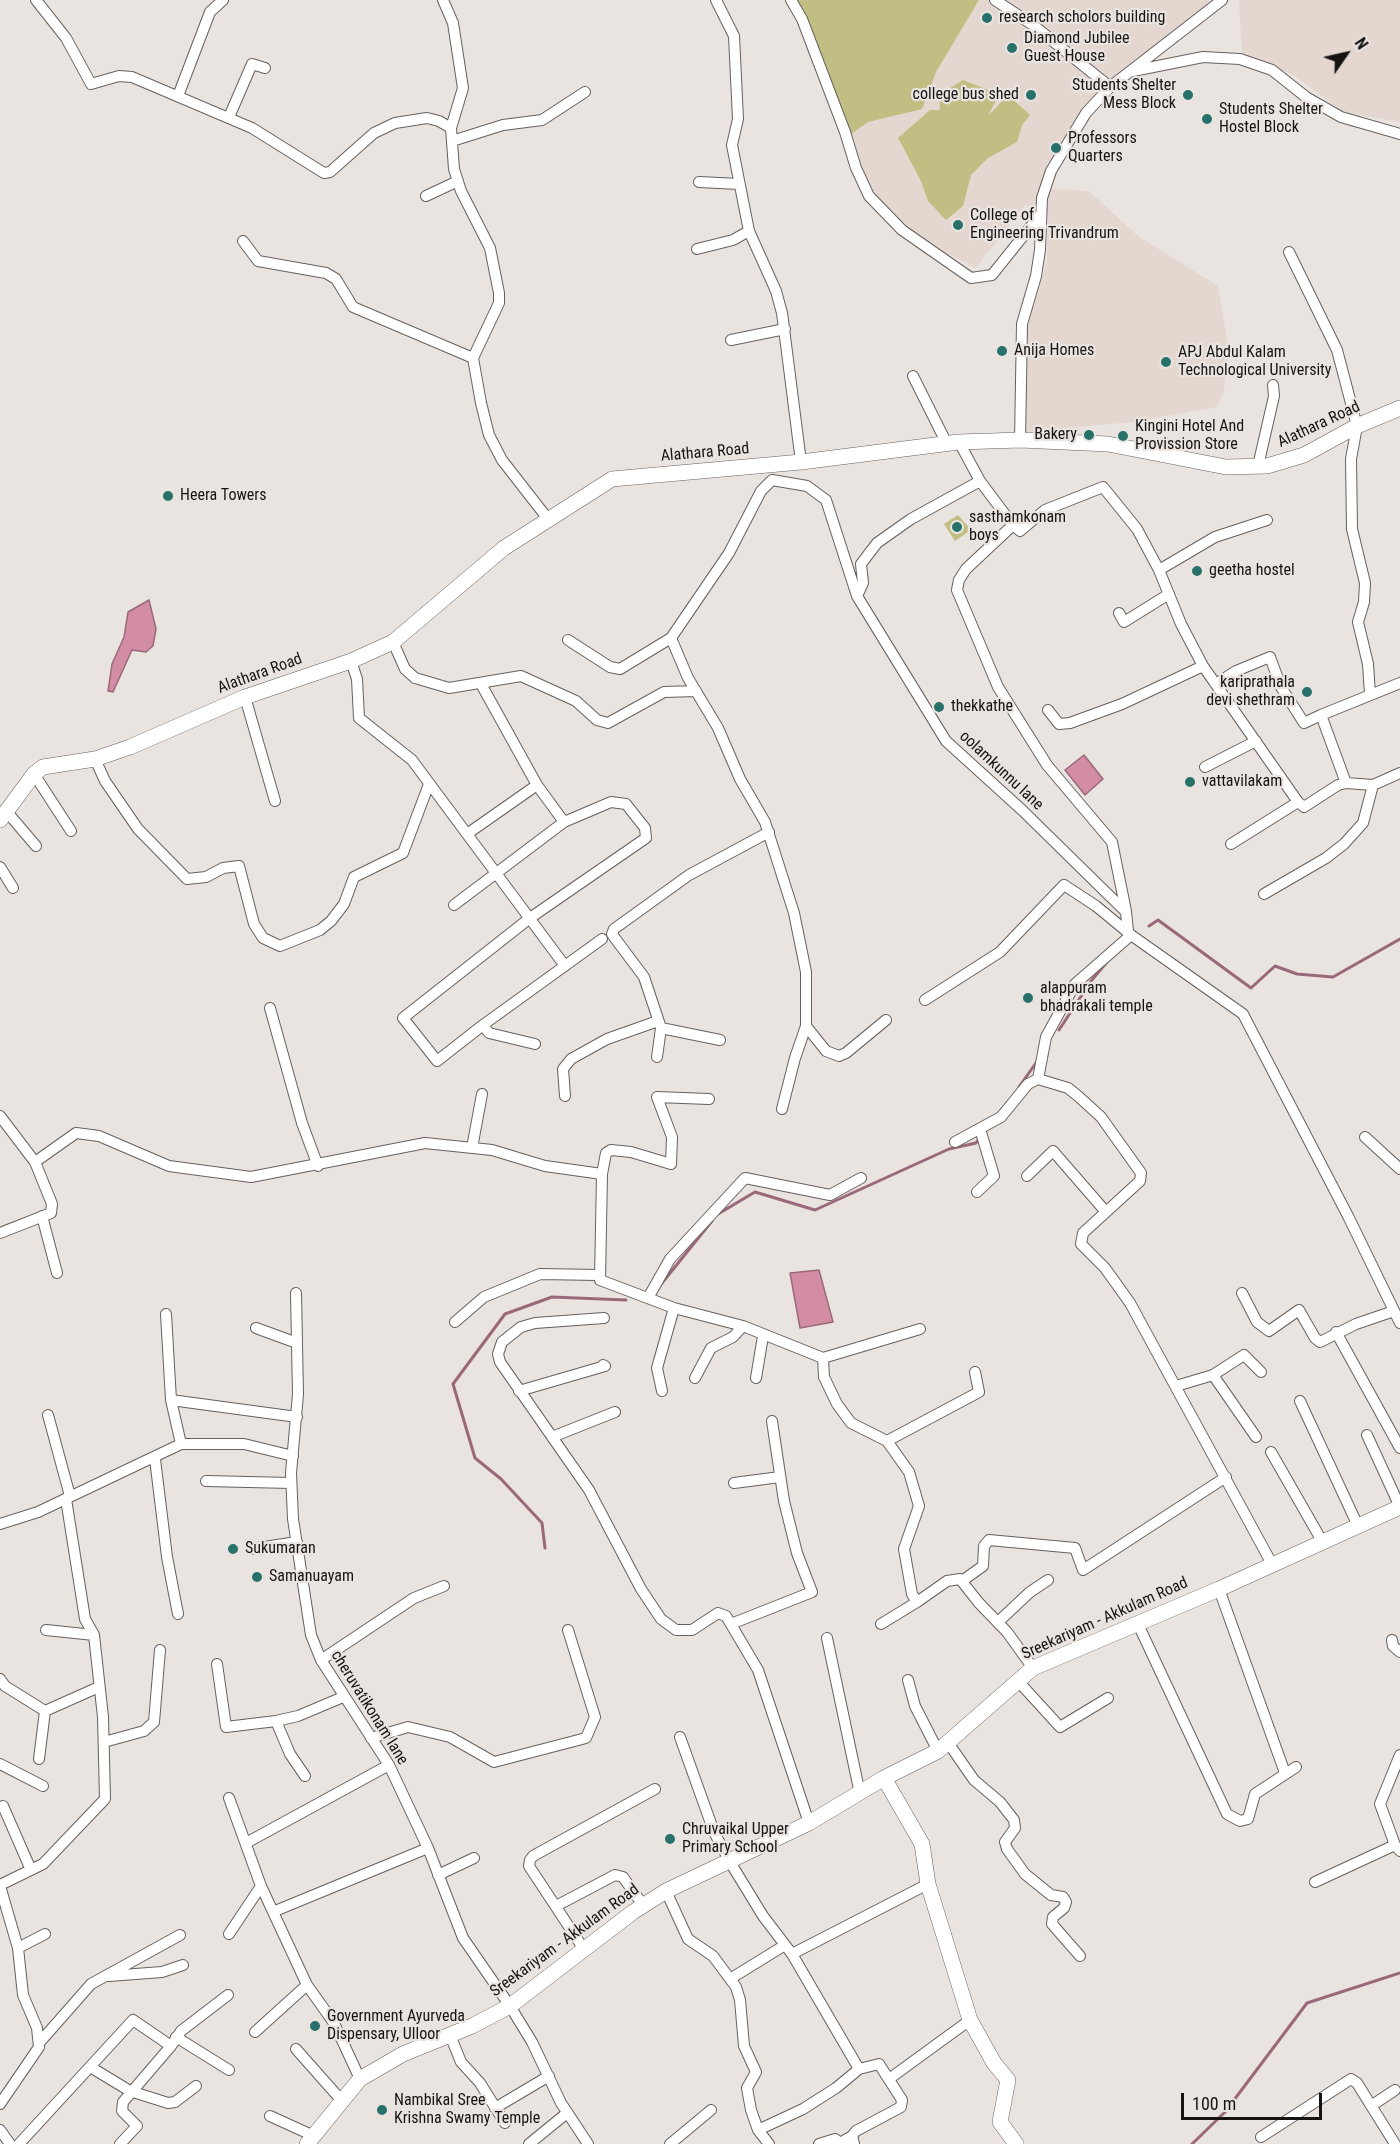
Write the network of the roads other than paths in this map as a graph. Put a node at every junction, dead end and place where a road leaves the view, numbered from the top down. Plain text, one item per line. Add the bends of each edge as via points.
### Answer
1 (36, 0) edge
2 (223, 0) edge
3 (443, 0) edge
4 (716, 0) edge
5 (791, 0) edge
6 (994, 0) edge
7 (1222, 0) edge
8 (265, 68) dead end
9 (1130, 71) junction
10 (1110, 87) junction
11 (585, 92) dead end
12 (177, 96) junction
13 (229, 117) junction
14 (450, 128) junction
15 (1400, 134) edge
16 (452, 141) junction
17 (458, 181) junction
18 (699, 182) dead end
19 (739, 183) junction
20 (426, 196) dead end
21 (1040, 214) junction
22 (749, 231) junction
23 (243, 241) dead end
24 (697, 249) dead end
25 (1289, 252) dead end
26 (785, 329) junction
27 (731, 340) dead end
28 (473, 358) junction
29 (913, 376) dead end
30 (1274, 385) dead end
31 (1399, 412) edge
32 (1357, 426) junction
33 (1020, 440) junction
34 (953, 443) junction
35 (801, 462) junction
36 (1258, 466) junction
37 (980, 481) junction
38 (548, 519) junction
39 (1267, 520) dead end
40 (1012, 525) junction
41 (1159, 570) junction
42 (1169, 594) junction
43 (857, 596) junction
44 (1119, 613) dead end
45 (671, 638) junction
46 (567, 640) dead end
47 (393, 642) junction
48 (351, 661) junction
49 (1203, 666) junction
50 (1400, 683) edge
51 (481, 684) junction
52 (1216, 684) junction
53 (696, 691) junction
54 (1370, 694) junction
55 (245, 697) junction
56 (1048, 710) dead end
57 (1321, 715) junction
58 (1256, 741) junction
59 (95, 759) junction
60 (1205, 767) dead end
61 (1400, 773) edge
62 (34, 774) junction
63 (1346, 783) junction
64 (429, 784) junction
65 (537, 785) junction
66 (1373, 785) junction
67 (275, 801) dead end
68 (1298, 802) junction
69 (4, 816) edge
70 (564, 822) junction
71 (71, 831) dead end
72 (769, 832) junction
73 (467, 834) junction
74 (1231, 844) dead end
75 (36, 846) dead end
76 (0, 867) edge
77 (495, 873) junction
78 (13, 888) dead end
79 (1264, 894) dead end
80 (454, 905) dead end
81 (1126, 912) junction
82 (530, 918) junction
83 (1130, 933) junction
84 (602, 939) dead end
85 (565, 966) junction
86 (926, 1000) dead end
87 (270, 1008) dead end
88 (886, 1020) dead end
89 (483, 1025) junction
90 (659, 1025) junction
91 (806, 1026) junction
92 (720, 1040) dead end
93 (535, 1044) dead end
94 (657, 1057) dead end
95 (1038, 1079) junction
96 (482, 1094) dead end
97 (565, 1096) dead end
98 (710, 1099) dead end
99 (782, 1109) dead end
100 (0, 1116) edge
101 (980, 1129) junction
102 (1365, 1137) dead end
103 (955, 1142) dead end
104 (472, 1149) junction
105 (35, 1162) junction
106 (318, 1166) junction
107 (1400, 1169) edge
108 (603, 1174) junction
109 (1027, 1176) dead end
110 (861, 1178) dead end
111 (977, 1192) dead end
112 (1106, 1212) junction
113 (42, 1216) junction
114 (0, 1233) edge
115 (57, 1273) dead end
116 (598, 1275) junction
117 (296, 1293) dead end
118 (1242, 1293) dead end
119 (648, 1298) junction
120 (674, 1308) junction
121 (1394, 1311) junction
122 (166, 1314) dead end
123 (604, 1318) dead end
124 (455, 1322) dead end
125 (1400, 1323) edge
126 (742, 1326) junction
127 (256, 1328) dead end
128 (920, 1329) dead end
129 (1336, 1332) junction
130 (763, 1336) junction
131 (297, 1343) junction
132 (823, 1358) junction
133 (603, 1365) dead end
134 (975, 1372) dead end
135 (1261, 1372) dead end
136 (1213, 1375) junction
137 (694, 1378) dead end
138 (756, 1378) dead end
139 (1176, 1386) junction
140 (519, 1391) junction
141 (662, 1391) dead end
142 (171, 1400) junction
143 (1300, 1401) dead end
144 (615, 1412) dead end
145 (48, 1415) dead end
146 (297, 1417) junction
147 (772, 1420) dead end
148 (1366, 1435) dead end
149 (552, 1437) junction
150 (1257, 1437) dead end
151 (887, 1441) junction
152 (181, 1444) junction
153 (1400, 1448) edge
154 (1271, 1452) dead end
155 (293, 1456) junction
156 (155, 1459) junction
157 (780, 1477) junction
158 (1226, 1478) junction
159 (206, 1481) dead end
160 (291, 1483) junction
161 (734, 1483) dead end
162 (68, 1497) junction
163 (1400, 1507) edge
164 (0, 1524) edge
165 (1358, 1526) junction
166 (1322, 1541) junction
167 (297, 1542) junction
168 (251, 1549) dead end
169 (1272, 1564) junction
170 (1048, 1580) dead end
171 (962, 1581) junction
172 (444, 1586) dead end
173 (1219, 1589) junction
174 (917, 1602) junction
175 (178, 1614) dead end
176 (998, 1622) junction
177 (1137, 1622) junction
178 (731, 1624) junction
179 (881, 1624) dead end
180 (46, 1630) dead end
181 (568, 1630) dead end
182 (94, 1635) junction
183 (827, 1638) dead end
184 (1392, 1640) dead end
185 (160, 1650) dead end
186 (1400, 1652) edge
187 (321, 1660) junction
188 (217, 1664) dead end
189 (1033, 1668) junction
190 (0, 1678) edge
191 (908, 1680) dead end
192 (1018, 1681) junction
193 (99, 1687) junction
194 (343, 1697) junction
195 (1108, 1698) dead end
196 (45, 1711) junction
197 (276, 1721) junction
198 (680, 1737) dead end
199 (371, 1738) junction
200 (104, 1742) junction
201 (944, 1747) junction
202 (1400, 1755) edge
203 (39, 1759) dead end
204 (0, 1764) edge
205 (389, 1765) junction
206 (1296, 1767) dead end
207 (1286, 1773) junction
208 (304, 1776) dead end
209 (884, 1778) junction
210 (43, 1786) dead end
211 (655, 1789) dead end
212 (860, 1794) junction
213 (229, 1798) dead end
214 (3, 1806) dead end
215 (809, 1823) junction
216 (246, 1843) junction
217 (428, 1848) junction
218 (1397, 1848) edge
219 (474, 1858) dead end
220 (730, 1862) junction
221 (31, 1870) junction
222 (438, 1875) junction
223 (1315, 1882) dead end
224 (928, 1884) junction
225 (0, 1886) edge
226 (261, 1886) junction
227 (666, 1892) junction
228 (644, 1905) junction
229 (556, 1906) junction
230 (275, 1911) junction
231 (45, 1934) dead end
232 (229, 1934) dead end
233 (180, 1935) dead end
234 (18, 1948) junction
235 (788, 1949) junction
236 (585, 1951) junction
237 (1080, 1956) dead end
238 (183, 1965) dead end
239 (104, 1976) junction
240 (730, 1979) junction
241 (307, 1985) junction
242 (228, 1995) dead end
243 (510, 2006) junction
244 (970, 2020) junction
245 (255, 2032) dead end
246 (450, 2035) junction
247 (173, 2041) junction
248 (40, 2043) junction
249 (296, 2049) dead end
250 (92, 2068) junction
251 (860, 2069) junction
252 (229, 2070) dead end
253 (549, 2076) junction
254 (360, 2079) junction
255 (889, 2079) junction
256 (196, 2086) dead end
257 (1395, 2090) dead end
258 (130, 2091) junction
259 (342, 2101) junction
260 (0, 2104) edge
261 (1371, 2106) junction
262 (495, 2108) junction
263 (711, 2110) dead end
264 (567, 2112) junction
265 (270, 2116) dead end
266 (505, 2123) dead end
267 (0, 2130) edge
268 (758, 2130) junction
269 (1261, 2137) dead end
270 (310, 2140) edge
271 (853, 2140) edge
272 (10, 2144) edge
273 (19, 2144) edge
274 (120, 2144) edge
275 (529, 2144) edge
276 (588, 2144) edge
277 (670, 2144) edge
278 (769, 2144) edge
279 (819, 2144) edge
280 (1016, 2144) edge
281 (1395, 2144) edge

1 - 12 street via 66,38 91,84 119,76 132,77
2 - 12 street via 210,12
3 - 14 street via 453,23 463,88
4 - 19 street via 734,36 738,119 732,146
5 - 21 street via 802,19 855,168 869,196 902,230 971,278 992,275
6 - 10 street via 1033,25
7 - 9 street
8 - 13 street via 252,64
9 - 10 street
9 - 15 street via 1203,57 1240,59 1272,70 1306,97 1341,117
10 - 21 street via 1086,113 1051,171
11 - 16 street via 542,120 503,125
12 - 13 street
13 - 14 street via 278,142 324,173 374,133 395,123 427,118
14 - 16 street
16 - 17 street
17 - 20 street
17 - 28 street via 490,248 500,293
18 - 19 street
19 - 22 street
21 - 33 street via 1040,250 1022,324
22 - 24 street via 734,240
22 - 26 street via 776,291
23 - 28 street via 258,261 326,273 336,279 353,307
25 - 32 street via 1337,350
26 - 27 street
26 - 35 street
28 - 38 street via 489,435 502,460
29 - 34 street
30 - 36 street
31 - 32 street, Alathara Road
32 - 36 street, Alathara Road via 1304,455
32 - 54 street via 1351,459 1352,529 1365,583 1358,622
33 - 34 street, Alathara Road
33 - 36 street, Alathara Road via 1108,444 1226,467
34 - 35 street, Alathara Road
34 - 37 street
35 - 38 street, Alathara Road via 612,479
37 - 40 street
37 - 43 street via 911,519 877,543 861,564 863,583
38 - 47 street, Alathara Road via 504,548
39 - 41 street via 1215,537
40 - 41 street via 1020,531 1045,510 1103,488 1137,529
40 - 81 street via 966,569 957,590 998,687 1047,765 1112,842
41 - 42 street
42 - 44 street via 1124,622
42 - 49 street
43 - 45 street, oolamkunnu lane via 826,500 807,486 777,479 760,491 729,553
43 - 81 street, oolamkunnu lane via 946,741
45 - 46 street via 620,669 610,667
45 - 53 street
47 - 48 street, Alathara Road
47 - 51 street via 405,669 415,678 449,688
48 - 55 street, Alathara Road
48 - 64 street via 357,679 359,718 412,760
49 - 52 street
49 - 56 street via 1122,704 1070,723 1059,724
50 - 54 street
51 - 53 street via 521,676 576,701 597,720 608,723 664,692
51 - 65 street
52 - 57 street via 1270,657 1281,687 1304,723
52 - 58 street
53 - 72 street
54 - 57 street
55 - 59 street, Alathara Road
55 - 67 street
57 - 63 street
58 - 60 street
58 - 68 street
59 - 62 street, Alathara Road via 43,767
59 - 64 street via 138,829 187,879 206,877 223,867 239,867 254,924 263,938 280,946 320,930 344,904 354,877 403,853
61 - 66 street
62 - 69 street
62 - 71 street
63 - 66 street
63 - 68 street via 1304,807
64 - 73 street
65 - 70 street
65 - 73 street
66 - 79 street via 1364,823 1344,844
68 - 74 street
69 - 75 street
70 - 77 street
70 - 82 street via 617,802 632,809 647,834
72 - 90 street via 689,875 614,929 616,941 644,977
72 - 91 street via 794,913 806,972
73 - 77 street
76 - 78 street
77 - 80 street
77 - 82 street
81 - 83 street
82 - 85 street
82 - 89 street via 403,1018 437,1061
83 - 86 street via 1064,885 1000,952
83 - 95 street via 1075,984 1046,1037
83 - 121 street via 1243,1014
84 - 85 street
85 - 89 street
87 - 106 street
88 - 91 street via 838,1056 826,1051
89 - 93 street via 489,1033
90 - 92 street
90 - 94 street
90 - 97 street via 607,1039 571,1059 563,1070
91 - 99 street
95 - 101 street via 1028,1084 1002,1117
95 - 112 street via 1078,1096 1101,1118 1142,1173 1140,1181
96 - 104 street
98 - 108 street via 657,1097 672,1137 671,1164 611,1150 606,1153
100 - 105 street
101 - 103 street
101 - 111 street via 994,1176
102 - 107 street
104 - 106 street via 425,1143
104 - 108 street
105 - 106 street via 76,1133 99,1136 169,1166 251,1177
105 - 113 street via 52,1204 51,1213
108 - 116 street
109 - 112 street via 1053,1151
110 - 119 street via 830,1195 745,1178 670,1259
112 - 139 street via 1083,1233 1080,1244 1105,1268 1130,1303
113 - 114 street
113 - 115 street
116 - 119 street via 609,1285
116 - 124 street via 540,1274 484,1297
117 - 131 street, cheruvatikonam lane
118 - 129 street via 1257,1323 1269,1330 1299,1310 1317,1341
119 - 120 street
120 - 126 street
120 - 141 street via 657,1368
121 - 125 street
121 - 129 street
122 - 142 street
123 - 140 street via 535,1323 507,1337 498,1354
126 - 130 street
126 - 137 street via 733,1337 711,1348
127 - 131 street
128 - 132 street
129 - 153 street
130 - 132 street
130 - 138 street
131 - 146 street, cheruvatikonam lane
132 - 151 street via 824,1377 851,1423
133 - 140 street
134 - 151 street via 979,1392
135 - 136 street via 1244,1355
136 - 139 street
136 - 150 street
139 - 158 street
140 - 149 street
142 - 146 street
142 - 152 street
143 - 165 street
144 - 149 street
145 - 162 street
146 - 155 street, cheruvatikonam lane
147 - 157 street
148 - 163 street
149 - 178 street via 590,1490 641,1589 661,1618 676,1630 692,1630 718,1613
151 - 174 street via 909,1472 919,1506 904,1549
152 - 155 street via 244,1444
152 - 156 street
154 - 166 street
155 - 160 street, cheruvatikonam lane
156 - 162 street
156 - 175 street via 162,1528
157 - 161 street
157 - 178 street via 797,1553 813,1592
158 - 169 street
158 - 171 street via 1083,1570 1075,1548 989,1540 984,1546 983,1566
159 - 160 street
160 - 167 street, cheruvatikonam lane
162 - 164 street
162 - 182 street via 85,1619
163 - 165 street, Sreekariyam - Akkulam Road
165 - 166 street, Sreekariyam - Akkulam Road
166 - 169 street, Sreekariyam - Akkulam Road
167 - 168 street
167 - 187 street, cheruvatikonam lane via 306,1612
169 - 173 street, Sreekariyam - Akkulam Road
170 - 176 street
171 - 174 street via 947,1581
171 - 176 street
172 - 187 street via 414,1598
173 - 177 street, Sreekariyam - Akkulam Road
173 - 207 street
174 - 179 street
176 - 189 street
177 - 189 street, Sreekariyam - Akkulam Road
177 - 207 street via 1227,1814 1240,1821 1248,1819 1255,1794
178 - 215 street via 758,1670
180 - 182 street
181 - 199 street via 595,1717 586,1738 494,1762 450,1737 408,1727
182 - 193 street
183 - 212 street
184 - 186 street
185 - 200 street via 154,1722 144,1731
187 - 194 street, cheruvatikonam lane
188 - 197 street via 226,1727
189 - 192 street, Sreekariyam - Akkulam Road
190 - 196 street via 5,1686
191 - 201 street via 915,1706
192 - 195 street via 1060,1727
192 - 201 street, Sreekariyam - Akkulam Road
193 - 196 street
193 - 200 street
194 - 197 street
194 - 199 street, cheruvatikonam lane
196 - 203 street
197 - 208 street
198 - 220 street via 714,1832
199 - 205 street, cheruvatikonam lane
200 - 221 street via 105,1799 43,1864
201 - 209 street, Sreekariyam - Akkulam Road
201 - 237 street via 1014,1820 1015,1828 1005,1842 1007,1849 1025,1874 1051,1896 1063,1897 1064,1908 1053,1917 1052,1924
202 - 218 street via 1380,1804
204 - 210 street
205 - 216 street
205 - 217 street, cheruvatikonam lane
206 - 207 street
209 - 212 street, Sreekariyam - Akkulam Road
209 - 224 street via 922,1844
211 - 229 street via 533,1856 530,1866
212 - 215 street, Sreekariyam - Akkulam Road
213 - 216 street
214 - 221 street
215 - 220 street, Sreekariyam - Akkulam Road
216 - 226 street
217 - 222 street, cheruvatikonam lane
217 - 230 street
218 - 223 street
219 - 222 street
220 - 227 street, Sreekariyam - Akkulam Road
220 - 235 street
221 - 225 street
222 - 243 street, cheruvatikonam lane via 463,1938
224 - 235 street
224 - 244 street
225 - 234 street
226 - 230 street
226 - 232 street
227 - 228 street, Sreekariyam - Akkulam Road
227 - 240 street via 688,1939 712,1956
228 - 229 street via 623,1877 615,1875
228 - 236 street, Sreekariyam - Akkulam Road
229 - 236 street
230 - 241 street
231 - 234 street
233 - 239 street
234 - 248 street via 22,1995
235 - 240 street
235 - 251 street
236 - 243 street, Sreekariyam - Akkulam Road
238 - 239 street via 162,1972
239 - 248 street via 87,1987
240 - 268 street via 740,2000 744,2046 756,2072 747,2088
241 - 245 street
241 - 254 street via 334,2023
242 - 247 street
243 - 246 street, Sreekariyam - Akkulam Road
243 - 253 street, cheruvatikonam lane
244 - 255 street
244 - 280 street via 1008,2080 1000,2122
246 - 254 street, Sreekariyam - Akkulam Road via 403,2054
246 - 262 street via 461,2062
247 - 250 street via 133,2020
247 - 252 street
247 - 258 street
248 - 260 street
249 - 259 street
250 - 258 street
250 - 273 street
251 - 255 street via 879,2064
251 - 268 street via 803,2109
253 - 262 street
253 - 264 street, cheruvatikonam lane
254 - 259 street, Sreekariyam - Akkulam Road
255 - 271 street via 902,2100 901,2107 856,2131
256 - 258 street via 171,2103
257 - 261 street
258 - 274 street via 121,2107 137,2126
259 - 270 street, Sreekariyam - Akkulam Road
261 - 269 street via 1357,2083 1347,2080
261 - 281 street
262 - 266 street
263 - 277 street
264 - 275 street
264 - 276 street, cheruvatikonam lane
265 - 270 street
267 - 272 street
268 - 278 street
271 - 279 street via 840,2143 835,2139

